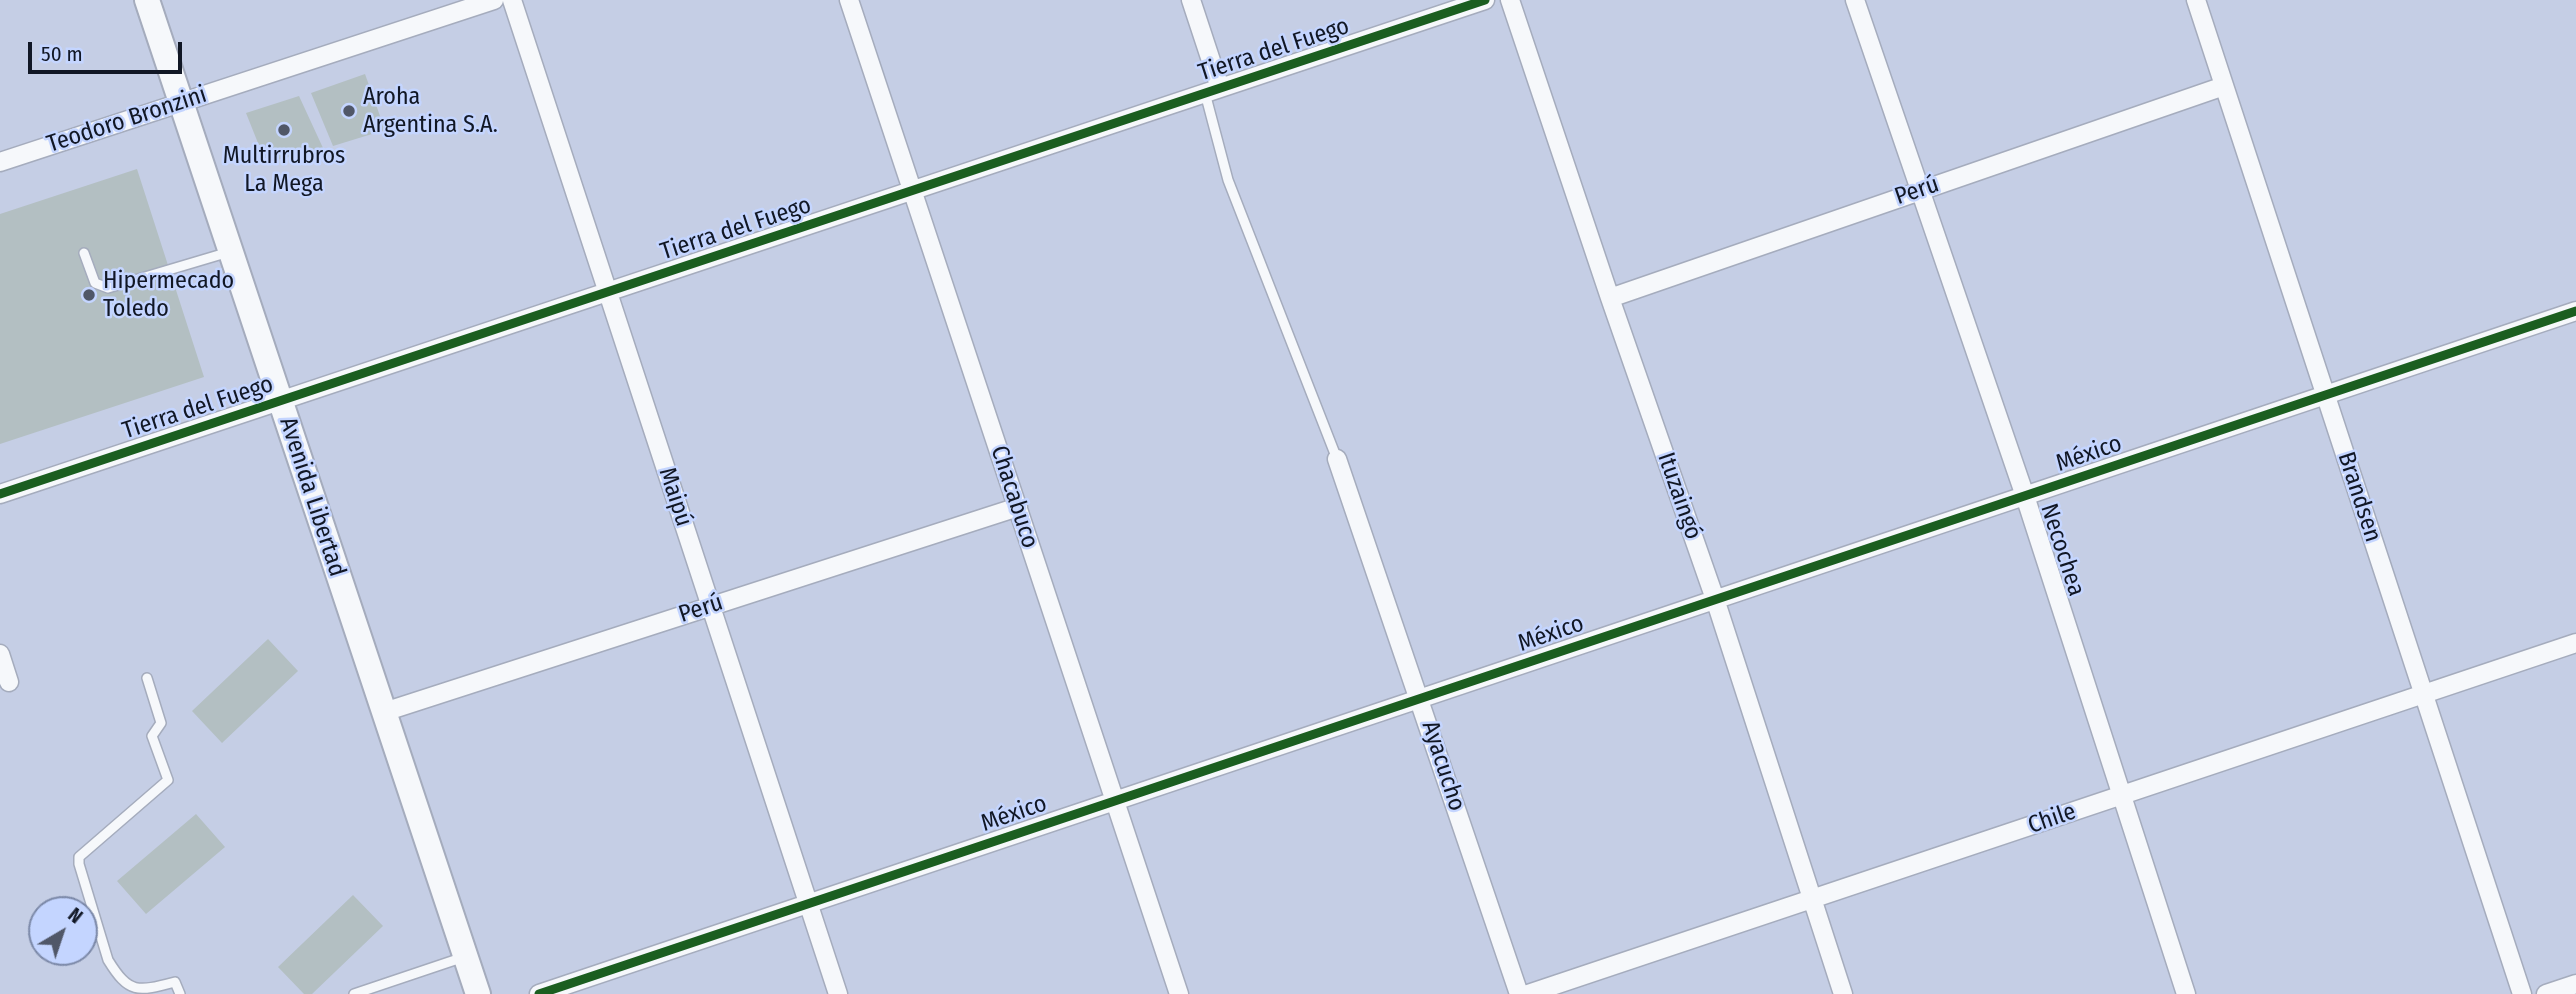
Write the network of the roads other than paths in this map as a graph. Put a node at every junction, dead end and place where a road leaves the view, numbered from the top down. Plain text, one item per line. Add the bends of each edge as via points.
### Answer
1 (147, 0) edge
2 (494, 0) edge
3 (512, 0) edge
4 (849, 0) edge
5 (1191, 0) edge
6 (1485, 0) edge
7 (1510, 0) edge
8 (1855, 0) edge
9 (2196, 0) edge
10 (2224, 86) junction
11 (1213, 91) junction
12 (180, 102) junction
13 (0, 162) edge
14 (913, 190) junction
15 (1919, 191) junction
16 (230, 251) junction
17 (84, 253) dead end
18 (608, 292) junction
19 (1610, 298) junction
20 (2576, 311) edge
21 (2326, 395) junction
22 (280, 401) junction
23 (1337, 459) joint
24 (0, 494) edge
25 (2025, 496) junction
26 (1018, 507) junction
27 (1715, 599) junction
28 (711, 606) junction
29 (2576, 643) edge
30 (0, 654) edge
31 (147, 678) dead end
32 (9, 682) dead end
33 (2424, 694) junction
34 (1420, 698) junction
35 (384, 712) junction
36 (2120, 796) junction
37 (1115, 801) junction
38 (1811, 900) junction
39 (809, 903) junction
40 (466, 957) junction
41 (2576, 984) edge
42 (180, 994) edge
43 (354, 994) edge
44 (478, 994) edge
45 (539, 994) edge
46 (838, 994) edge
47 (1179, 994) edge
48 (1519, 994) edge
49 (1528, 994) edge
50 (1843, 994) edge
51 (2186, 994) edge
52 (2522, 994) edge
53 (2546, 994) edge

1 - 12 main road, Avenida Libertad
2 - 12 street, Teodoro Bronzini
3 - 18 street, Maipú
4 - 14 street, Chacabuco
5 - 11 street
6 - 11 street, Tierra del Fuego
7 - 19 street, Ituzaingó
8 - 15 street, Necochea
9 - 10 street, Brandsen
10 - 15 street, Perú
10 - 21 street, Brandsen
11 - 14 street, Tierra del Fuego
11 - 23 lane via 1228,180
12 - 13 street, Teodoro Bronzini
12 - 16 main road, Avenida Libertad
14 - 18 street, Tierra del Fuego
14 - 26 street, Chacabuco
15 - 19 street, Perú
15 - 25 street, Necochea
16 - 17 lane via 108,288 96,283
16 - 22 main road, Avenida Libertad
18 - 22 street, Tierra del Fuego
18 - 28 street, Maipú
19 - 27 street, Ituzaingó
20 - 21 street, México
21 - 25 street, México
21 - 33 street, Brandsen
22 - 24 street, Tierra del Fuego
22 - 35 main road, Avenida Libertad
23 - 34 street, Ayacucho
25 - 27 street, México
25 - 36 street, Necochea
26 - 28 street, Perú
26 - 37 street, Chacabuco
27 - 34 street, México
27 - 38 street, Ituzaingó
28 - 35 street, Perú
28 - 39 street, Maipú
29 - 33 street, Chile
30 - 32 street
31 - 42 lane via 161,723 152,736 168,780 79,856 79,864 116,975 137,992 175,982
33 - 36 street, Chile
33 - 52 street, Brandsen
34 - 37 street, México
34 - 48 street, Ayacucho
35 - 40 main road, Avenida Libertad
36 - 38 street, Chile
36 - 51 street, Necochea
37 - 39 street, México
37 - 47 street, Chacabuco
38 - 49 street, Chile
38 - 50 street, Ituzaingó
39 - 45 street, México
39 - 46 street, Maipú
40 - 43 lane
40 - 44 main road, Avenida Libertad
41 - 53 street

